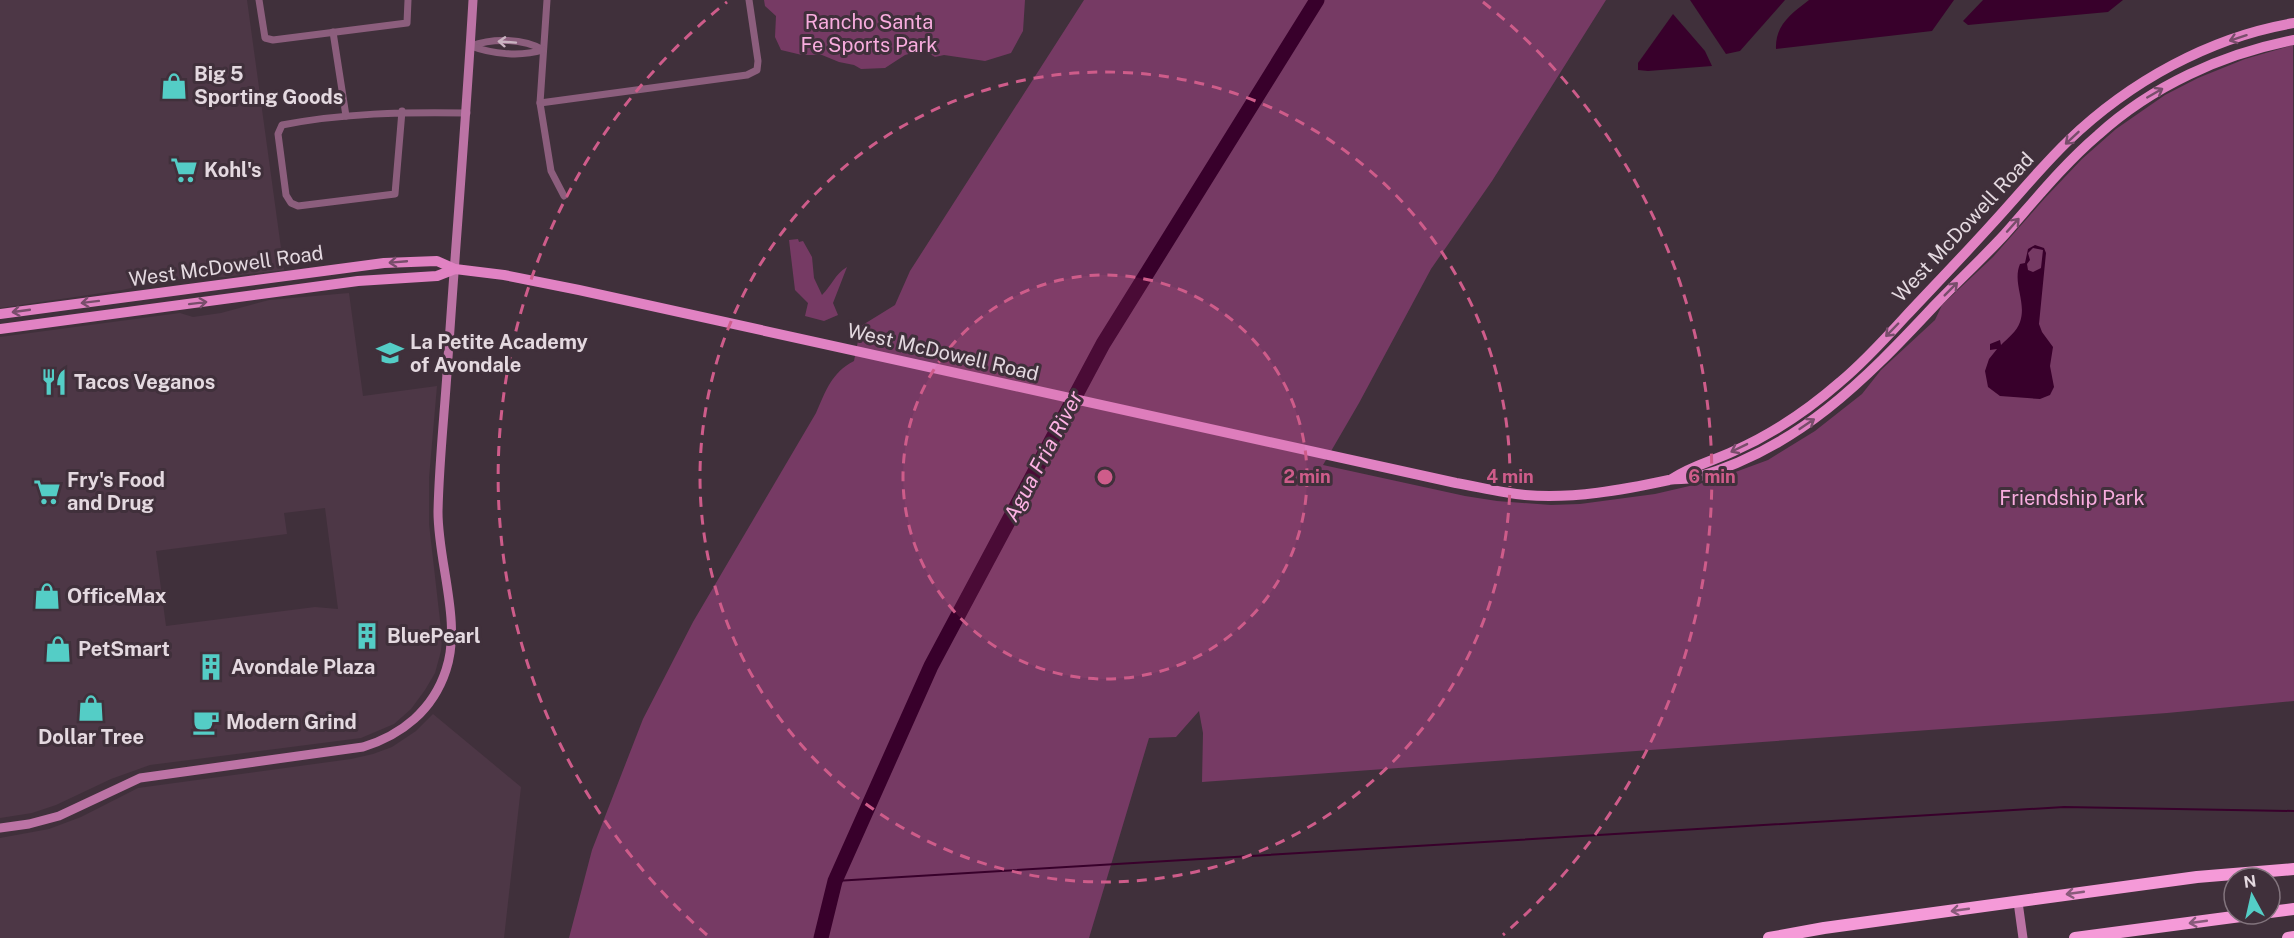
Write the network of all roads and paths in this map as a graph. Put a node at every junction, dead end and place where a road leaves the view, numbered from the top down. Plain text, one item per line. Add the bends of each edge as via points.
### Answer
1 (259, 0) edge
2 (408, 0) edge
3 (473, 0) edge
4 (547, 0) edge
5 (749, 0) edge
6 (2294, 23) edge
7 (333, 32) junction
8 (2294, 40) edge
9 (471, 46) junction
10 (543, 51) junction
11 (540, 103) junction
12 (402, 111) junction
13 (466, 113) junction
14 (346, 116) junction
15 (564, 196) dead end
16 (455, 269) junction
17 (138, 296) junction
18 (140, 310) junction
19 (0, 314) edge
20 (0, 329) edge
21 (1672, 479) junction
22 (0, 828) edge
23 (2294, 869) edge
24 (2018, 902) junction
25 (2222, 919) edge
26 (2294, 937) edge
27 (1769, 938) edge
28 (2023, 938) edge
29 (2075, 938) edge
30 (2288, 938) edge

1 - 7 street via 265,38
2 - 7 street via 407,23
3 - 9 street
4 - 10 street
5 - 11 street via 758,62 756,70 747,75
6 -> 21 main road, West McDowell Road via 2201,51 2111,104 2066,142 1841,382 1775,429
7 - 14 street
21 -> 8 main road, West McDowell Road via 1691,479 1763,450 1842,399 2084,148 2135,105 2217,63
9 - 10 street via 489,40 532,43
9 - 13 street
10 - 11 street
11 - 15 street via 551,171
12 - 13 street
12 - 14 street
12 - 14 street via 395,194 298,206 291,203 286,195 278,134 282,125
13 - 16 street
16 -> 17 main road, West McDowell Road via 437,261 403,261
18 -> 16 main road, West McDowell Road via 358,281 437,276
16 - 21 main road, West McDowell Road via 529,279 1330,456 1525,495 1606,492
16 - 22 street via 438,513 452,638 450,658 425,709 402,730 377,742 140,778 59,816
17 - 18 main road
17 -> 19 main road, West McDowell Road
18 - 20 main road, West McDowell Road
23 -> 24 highway via 2197,877
24 -> 27 highway
24 - 28 street
25 -> 29 highway
26 - 30 highway

